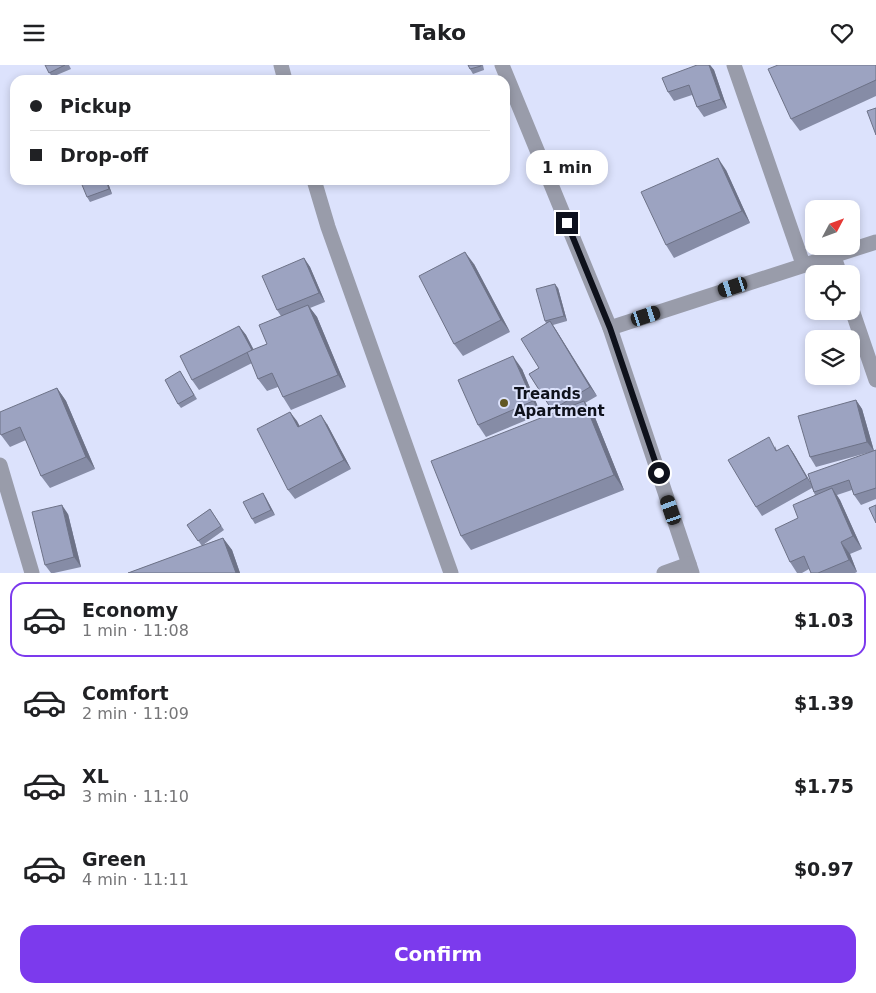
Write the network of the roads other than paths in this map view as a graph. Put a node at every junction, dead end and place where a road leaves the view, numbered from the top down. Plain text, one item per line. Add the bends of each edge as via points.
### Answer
1 (734, 65) edge
2 (510, 84) edge
3 (315, 185) edge
4 (876, 242) edge
5 (834, 257) junction
6 (803, 264) junction
7 (837, 265) edge
8 (855, 320) edge
9 (610, 328) junction
10 (876, 380) edge
11 (0, 465) edge
12 (691, 569) edge
13 (32, 573) edge
14 (451, 573) edge
15 (664, 573) edge

1 - 6 street
2 - 9 street
3 - 14 street
4 - 5 street
5 - 6 street
5 - 7 street
6 - 9 street
8 - 10 street
9 - 12 street
11 - 13 street
12 - 15 street

